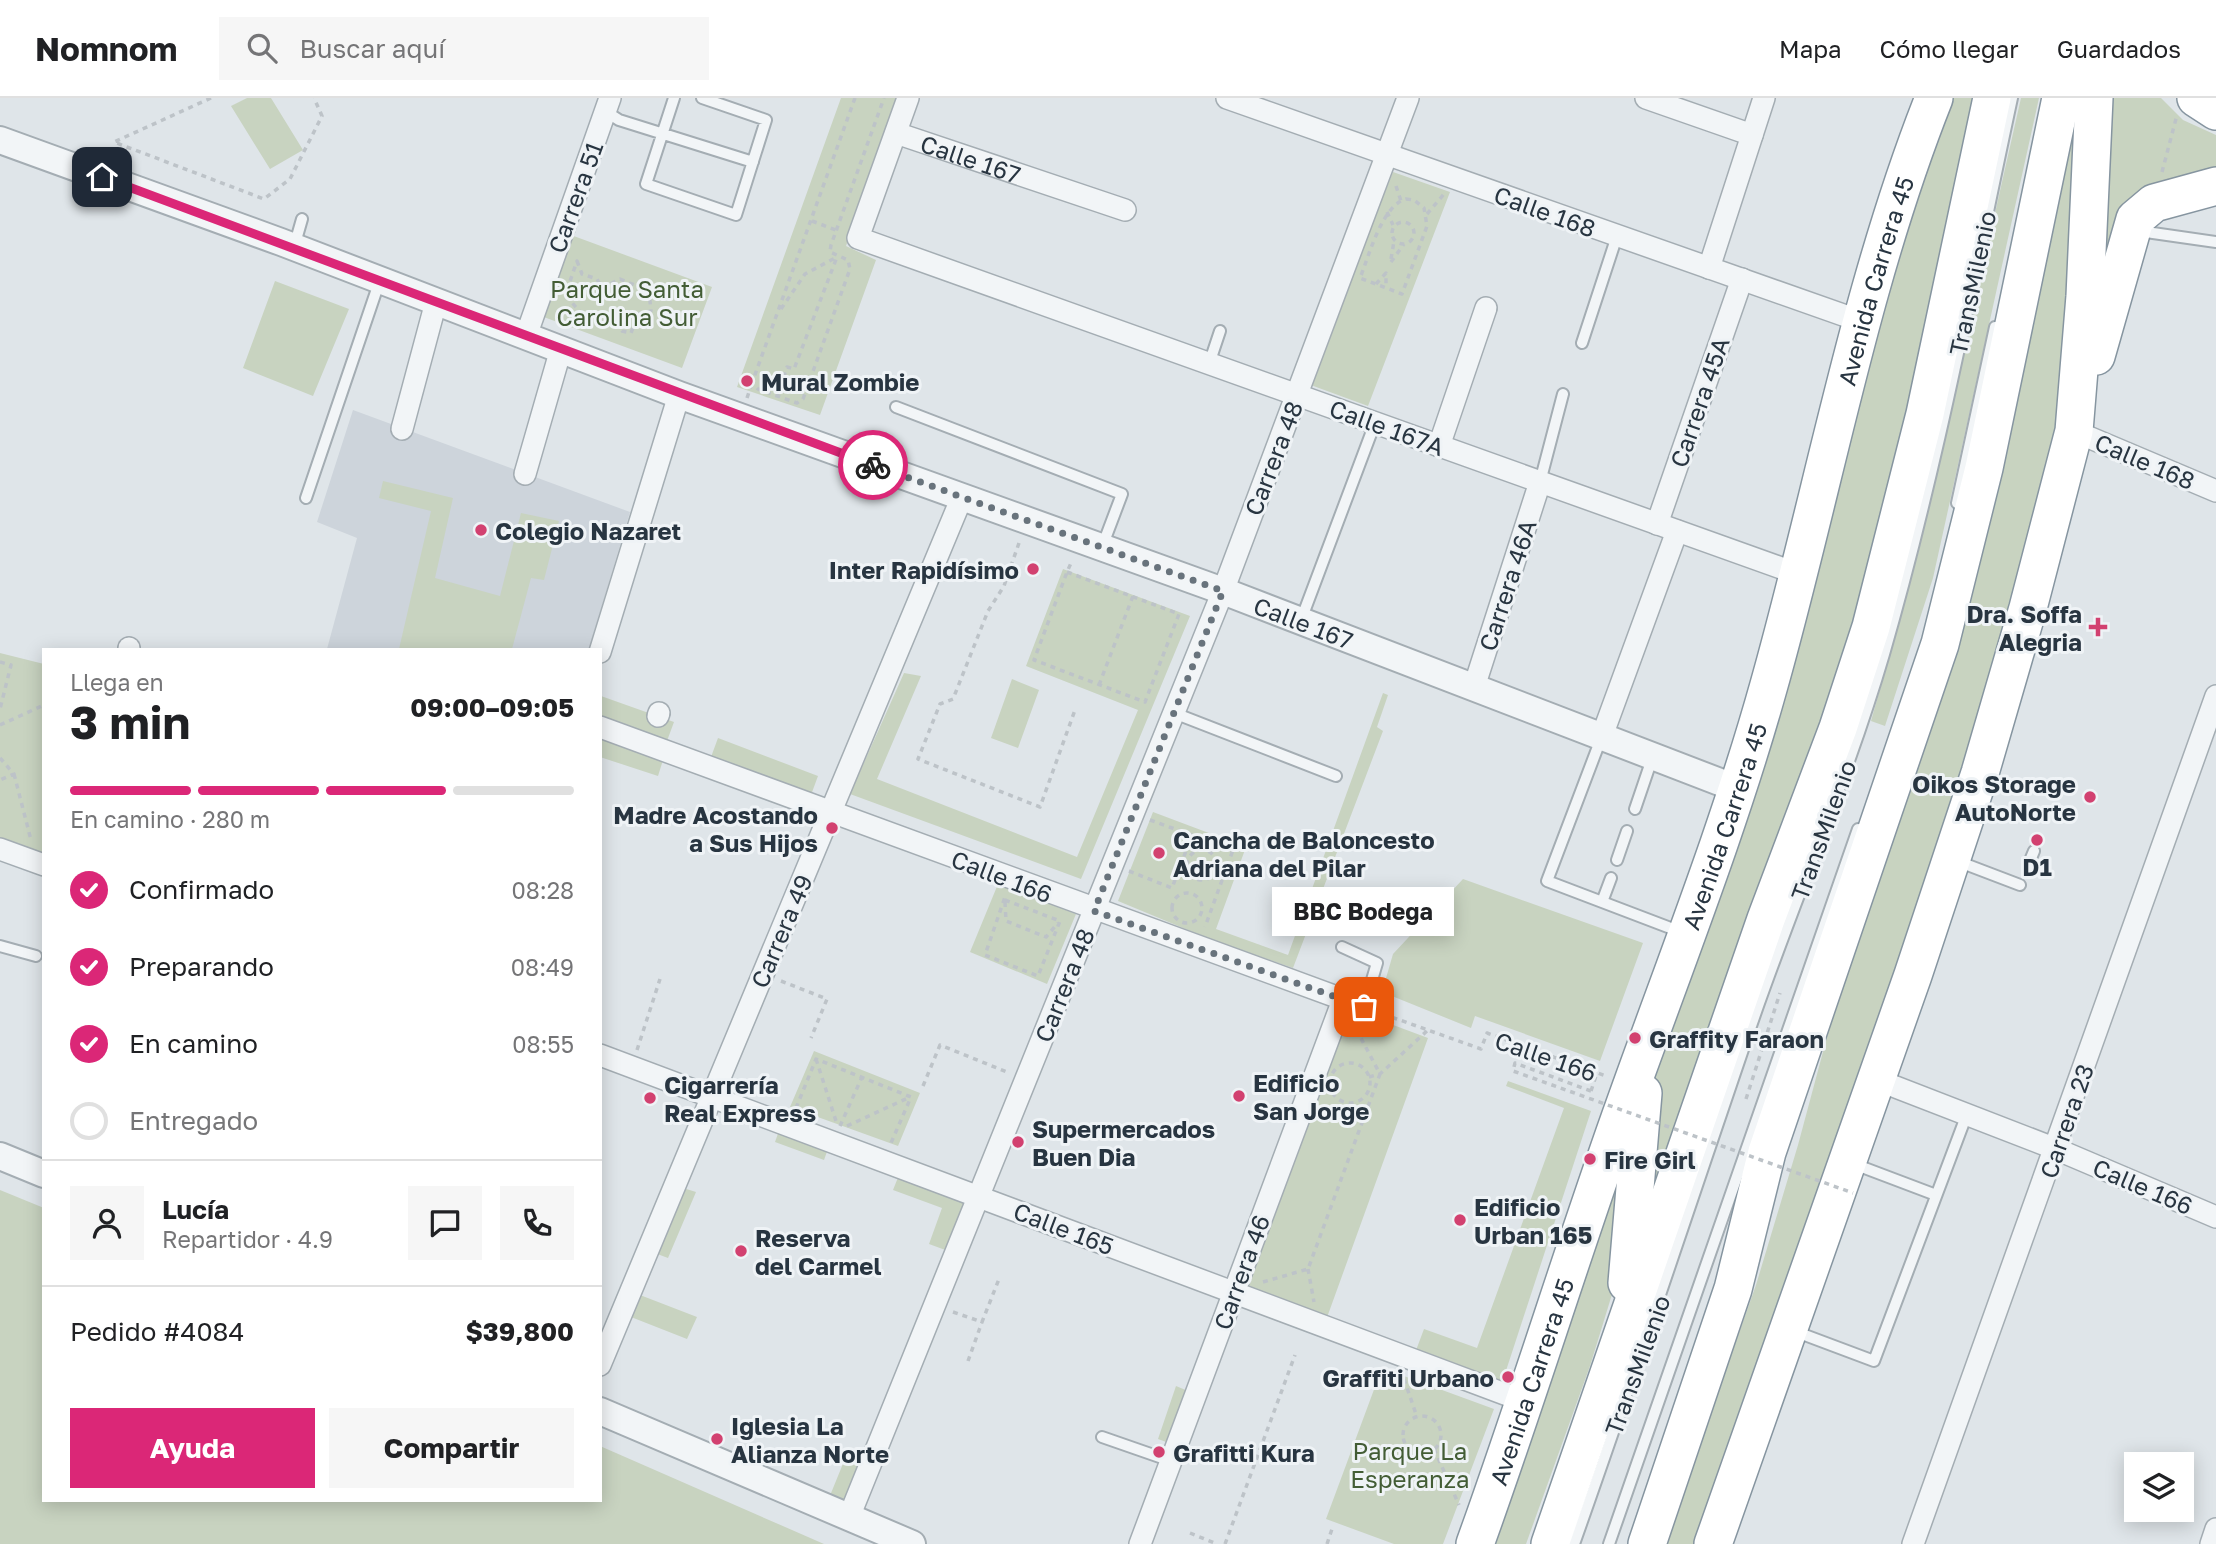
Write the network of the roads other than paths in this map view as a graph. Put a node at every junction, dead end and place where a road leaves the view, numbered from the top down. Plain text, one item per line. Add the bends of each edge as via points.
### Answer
1 (674, 98) edge
2 (702, 98) edge
3 (908, 98) edge
4 (1408, 98) edge
5 (1646, 98) edge
6 (1764, 98) edge
7 (1992, 98) edge
8 (2012, 98) edge
9 (2062, 98) edge
10 (2094, 98) edge
11 (2196, 98) edge
12 (1240, 100) edge
13 (1932, 100) edge
14 (608, 105) edge
15 (2216, 111) edge
16 (896, 133) junction
17 (663, 134) junction
18 (1752, 135) junction
19 (0, 140) edge
20 (1387, 155) junction
21 (753, 162) junction
22 (2216, 186) edge
23 (1125, 210) dead end
24 (302, 219) dead end
25 (2133, 228) junction
26 (1617, 236) junction
27 (2216, 242) edge
28 (294, 247) junction
29 (1709, 268) junction
30 (1742, 279) junction
31 (380, 280) junction
32 (436, 302) junction
33 (1486, 308) dead end
34 (1997, 316) dead end
35 (1863, 322) junction
36 (1220, 331) dead end
37 (526, 336) junction
38 (1582, 343) dead end
39 (561, 349) junction
40 (1209, 364) junction
41 (1563, 394) dead end
42 (678, 395) junction
43 (1297, 395) junction
44 (896, 407) dead end
45 (1375, 423) junction
46 (402, 429) dead end
47 (2074, 431) junction
48 (1439, 446) junction
49 (525, 474) dead end
50 (1541, 482) junction
51 (2216, 491) edge
52 (962, 497) junction
53 (306, 498) dead end
54 (1954, 518) dead end
55 (1657, 524) junction
56 (1677, 531) junction
57 (1102, 547) junction
58 (1798, 574) junction
59 (1223, 591) junction
60 (1301, 621) junction
61 (601, 648) edge
62 (1474, 687) junction
63 (2216, 696) edge
64 (1174, 713) junction
65 (602, 727) edge
66 (1602, 736) junction
67 (1653, 756) junction
68 (1336, 776) dead end
69 (1738, 789) junction
70 (1635, 809) dead end
71 (830, 813) junction
72 (1861, 821) dead end
73 (1627, 831) dead end
74 (0, 849) edge
75 (2034, 851) dead end
76 (1951, 858) junction
77 (1617, 860) dead end
78 (2029, 863) dead end
79 (42, 864) edge
80 (1611, 878) dead end
81 (2020, 885) dead end
82 (1602, 902) junction
83 (1094, 911) junction
84 (1686, 933) junction
85 (0, 946) edge
86 (1342, 947) dead end
87 (36, 956) dead end
88 (1343, 1000) junction
89 (1364, 1007) joint
90 (1649, 1036) junction
91 (602, 1056) edge
92 (1875, 1079) junction
93 (713, 1095) junction
94 (1967, 1114) junction
95 (2056, 1149) junction
96 (0, 1156) edge
97 (42, 1173) edge
98 (1850, 1177) junction
99 (1936, 1195) junction
100 (979, 1196) junction
101 (2216, 1217) edge
102 (1234, 1292) junction
103 (1788, 1329) junction
104 (602, 1360) edge
105 (1616, 1360) junction
106 (1526, 1402) junction
107 (602, 1412) edge
108 (1102, 1437) dead end
109 (1171, 1461) junction
110 (849, 1517) junction
111 (2216, 1529) edge
112 (912, 1544) edge
113 (1140, 1544) edge
114 (1475, 1544) edge
115 (1550, 1544) edge
116 (1574, 1544) edge
117 (1609, 1544) edge
118 (1647, 1544) edge
119 (1713, 1544) edge
120 (1913, 1544) edge
121 (2211, 1544) edge

1 - 17 lane
2 - 21 lane via 766,120
3 - 16 street
4 - 20 street, Carrera 48
5 - 18 street
6 - 18 street
7 - 105 highway via 1925,414 1871,628
8 - 116 lane, TransMilenio via 1937,449 1863,722 1751,1026
9 - 118 highway via 1944,633 1767,1152 1733,1289
10 - 47 highway
11 - 15 highway
12 - 20 street, Calle 168
13 - 35 highway, Avenida Carrera 45 via 1902,183
14 - 17 lane via 619,120
14 - 37 street, Carrera 51
16 - 23 street, Calle 167
16 - 40 street, Calle 167A via 858,238
17 - 21 lane
17 - 21 lane via 646,184 736,215
18 - 29 street
19 - 28 street, Calle 167
20 - 26 street, Calle 168
20 - 43 street, Carrera 48
22 - 25 highway via 2154,203 2135,219
24 - 28 lane
25 - 27 lane via 2147,234
25 - 47 highway
26 - 29 street, Calle 168
26 - 38 lane
28 - 31 street, Calle 167
29 - 30 street, Calle 168
30 - 35 street, Calle 168
30 - 55 street, Carrera 45A
31 - 32 street, Calle 167
31 - 53 lane
32 - 37 street, Calle 167
32 - 46 street
33 - 48 street
34 - 54 lane, TransMilenio
35 - 58 highway, Avenida Carrera 45
36 - 40 lane
37 - 39 street, Calle 167
39 - 42 street, Calle 167
39 - 49 street
40 - 43 street, Calle 167A
41 - 50 lane
42 - 52 street, Calle 167
42 - 61 street
43 - 45 street, Calle 167A
43 - 59 street, Carrera 48
44 - 57 lane via 1122,494
45 - 48 street, Calle 167A
45 - 60 lane
47 - 51 street, Calle 168
47 - 76 highway via 2028,608
48 - 50 street, Calle 167A
50 - 55 street, Calle 167A
50 - 62 street, Carrera 46A
52 - 57 street, Calle 167
52 - 71 street, Carrera 49
55 - 56 street, Calle 167A
56 - 58 street, Calle 167A
56 - 66 street
57 - 59 street, Calle 167
58 - 69 highway, Avenida Carrera 45
59 - 60 street, Calle 167
59 - 64 street, Carrera 48
60 - 62 street, Calle 167
62 - 66 street, Calle 167
63 - 95 street, Carrera 23
64 - 68 lane
64 - 83 street, Carrera 48
65 - 71 street, Calle 166 via 653,727
66 - 67 street, Calle 167
66 - 82 lane via 1547,881
67 - 69 street, Calle 167
67 - 70 lane
69 - 84 highway, Avenida Carrera 45
71 - 83 street, Calle 166
71 - 93 street, Carrera 49
72 - 117 lane, TransMilenio
73 - 77 lane
74 - 79 street
75 - 78 lane
76 - 81 lane
76 - 92 highway
80 - 82 lane
82 - 84 lane
83 - 88 street, Calle 166
83 - 100 street, Carrera 48
84 - 90 highway, Avenida Carrera 45
85 - 87 lane
86 - 89 lane via 1377,963
88 - 89 street, Calle 166
88 - 102 street, Carrera 46
90 - 105 highway
90 - 106 highway, Avenida Carrera 45
91 - 93 street, Calle 165
92 - 94 street, Calle 166
92 - 98 highway
93 - 100 street, Calle 165
93 - 104 street, Carrera 49
94 - 95 street, Calle 166
94 - 99 lane
95 - 101 street, Calle 166
95 - 120 street, Carrera 23
96 - 97 street
98 - 99 lane
98 - 103 highway
99 - 103 lane via 1874,1361
100 - 102 street, Calle 165
100 - 110 street, Carrera 48
102 - 106 street, Calle 165
102 - 109 street, Carrera 46
103 - 119 highway
105 - 115 highway
106 - 114 highway, Avenida Carrera 45
107 - 110 street
108 - 109 lane
109 - 113 street, Carrera 46
110 - 112 street
111 - 121 street

